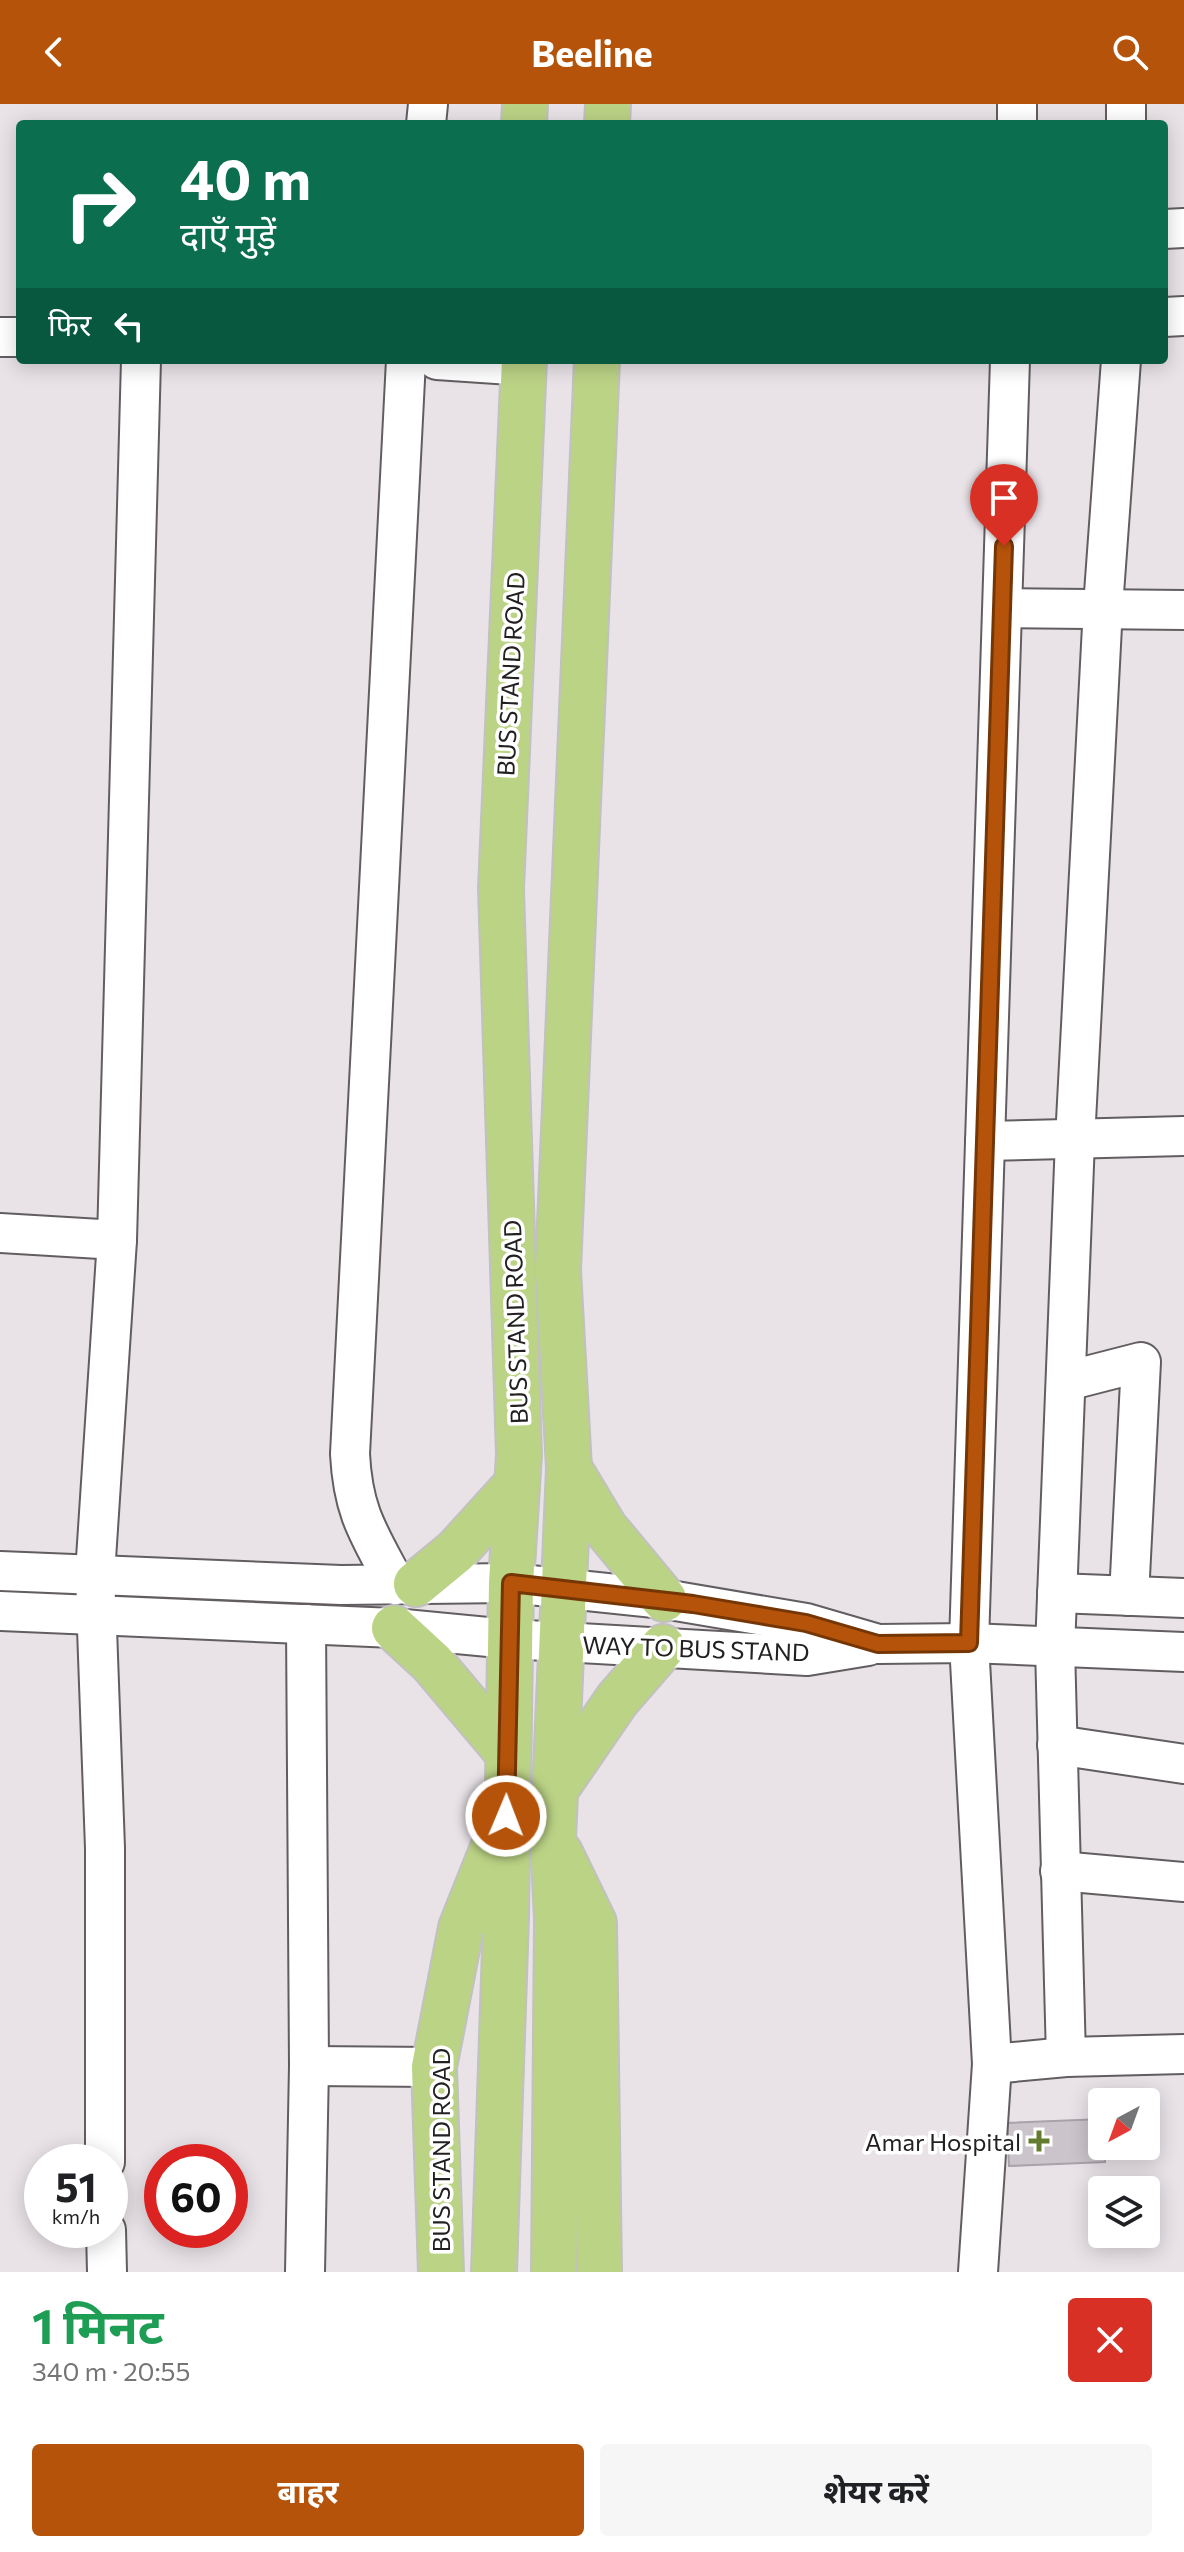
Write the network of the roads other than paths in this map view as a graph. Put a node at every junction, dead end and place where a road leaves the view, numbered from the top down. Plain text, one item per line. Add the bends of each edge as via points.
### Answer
1 (141, 364) edge
2 (406, 364) edge
3 (524, 364) edge
4 (597, 364) edge
5 (1010, 364) edge
6 (1121, 364) edge
7 (1103, 607) junction
8 (1003, 608) junction
9 (1184, 610) edge
10 (1184, 1136) edge
11 (1075, 1140) junction
12 (985, 1141) junction
13 (0, 1233) edge
14 (117, 1240) junction
15 (1067, 1381) junction
16 (569, 1468) junction
17 (517, 1484) junction
18 (0, 1571) edge
19 (95, 1574) junction
20 (511, 1583) junction
21 (406, 1584) junction
22 (563, 1588) junction
23 (1057, 1593) junction
24 (1129, 1596) junction
25 (1184, 1598) edge
26 (664, 1599) junction
27 (0, 1611) edge
28 (97, 1615) junction
29 (306, 1624) junction
30 (394, 1628) junction
31 (510, 1639) junction
32 (560, 1642) junction
33 (969, 1643) junction
34 (878, 1644) junction
35 (663, 1647) junction
36 (1055, 1648) junction
37 (1184, 1652) edge
38 (1057, 1745) junction
39 (507, 1752) junction
40 (1184, 1764) edge
41 (558, 1786) junction
42 (506, 1816) junction
43 (553, 1840) junction
44 (1060, 1871) junction
45 (1184, 1882) edge
46 (1184, 2054) edge
47 (1066, 2057) junction
48 (992, 2064) junction
49 (309, 2066) junction
50 (434, 2067) junction
51 (105, 2144) edge
52 (106, 2248) edge
53 (107, 2272) edge
54 (305, 2272) edge
55 (441, 2272) edge
56 (494, 2272) edge
57 (554, 2272) edge
58 (599, 2272) edge
59 (978, 2272) edge

1 - 14 street
2 - 21 street via 350,1454 352,1493 361,1520
3 - 17 main road, BUS STAND ROAD via 501,889
4 - 16 main road, BUS STAND ROAD via 558,1270
5 - 8 street
6 - 7 street
7 - 8 street
7 - 9 street
7 - 11 street
8 - 12 street
10 - 11 street
11 - 12 street
11 - 15 street
12 - 33 street
13 - 14 street
14 - 19 street
15 - 23 street
15 - 24 street via 1141,1362
16 - 22 main road, BUS STAND ROAD
16 - 26 main road via 605,1528
17 - 20 main road, BUS STAND ROAD
17 - 21 main road via 456,1551
18 - 19 street
19 - 21 street
19 - 28 street
20 - 21 street
20 - 22 street
20 - 31 main road, BUS STAND ROAD
22 - 26 street
22 - 32 main road, BUS STAND ROAD
23 - 24 street
23 - 36 street
24 - 25 street
26 - 34 street via 806,1623
27 - 28 street, WAY TO BUS STAND
28 - 29 street, WAY TO BUS STAND
28 - 51 street via 105,1848
29 - 30 street, WAY TO BUS STAND
29 - 49 street
30 - 31 street, WAY TO BUS STAND
30 - 39 main road via 432,1663
31 - 32 street, WAY TO BUS STAND
31 - 39 main road, BUS STAND ROAD
32 - 35 street, WAY TO BUS STAND
32 - 41 main road, BUS STAND ROAD
33 - 34 street
33 - 36 street
33 - 48 street
34 - 35 street, WAY TO BUS STAND via 807,1656
35 - 41 main road via 617,1700
36 - 37 street
36 - 38 street
38 - 40 street
38 - 44 street
39 - 42 main road, BUS STAND ROAD
41 - 43 main road, BUS STAND ROAD
42 - 50 main road, BUS STAND ROAD via 461,1928
42 - 56 main road
43 - 57 main road, BUS STAND ROAD
43 - 58 main road via 594,1923
44 - 45 street
44 - 47 street
46 - 47 street
47 - 48 street
48 - 59 street
49 - 50 street
49 - 54 street
50 - 55 main road, BUS STAND ROAD
52 - 53 street

